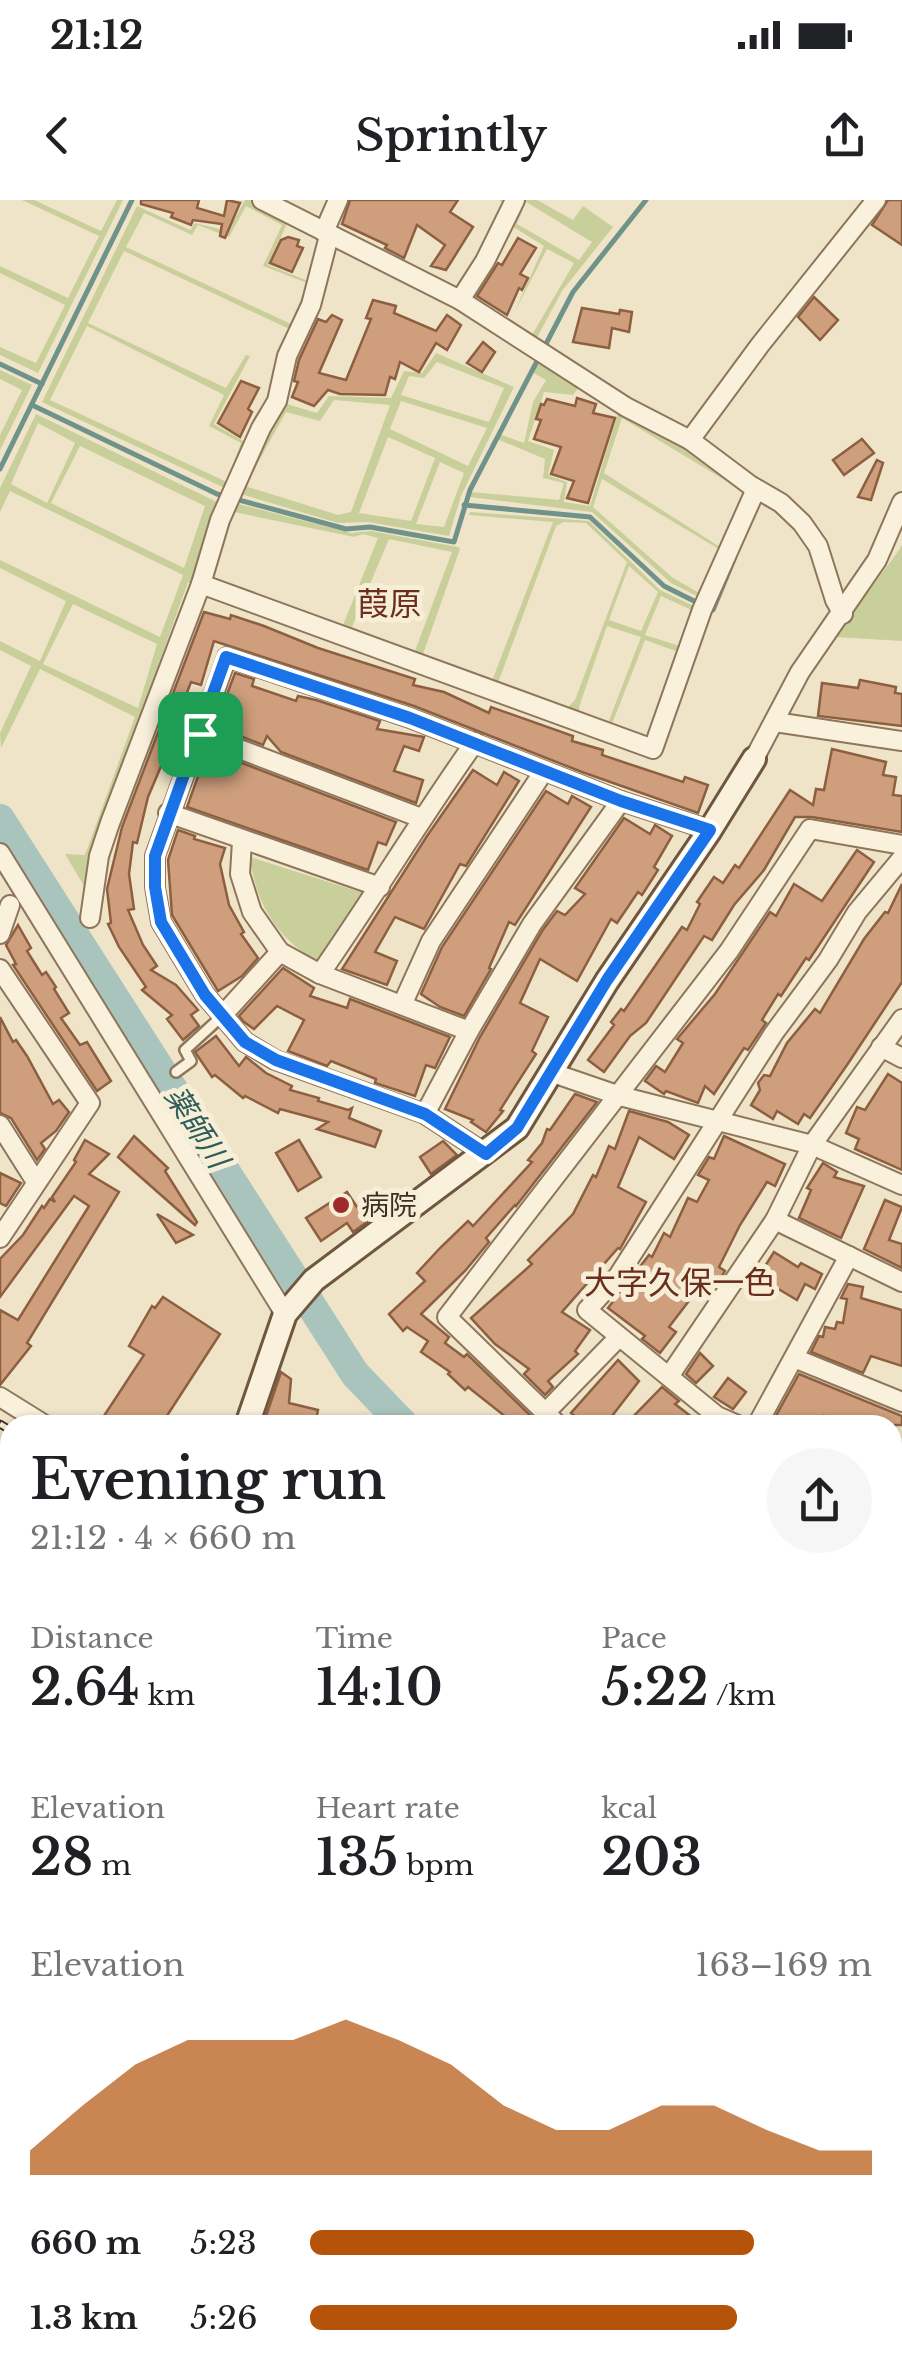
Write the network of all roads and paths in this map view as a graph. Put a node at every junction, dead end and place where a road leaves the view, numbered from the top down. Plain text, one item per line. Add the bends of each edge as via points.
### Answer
1 (262, 200) edge
2 (338, 200) edge
3 (876, 200) edge
4 (508, 203) edge
5 (327, 234) junction
6 (460, 300) junction
7 (690, 440) junction
8 (756, 488) junction
9 (902, 502) edge
10 (201, 584) junction
11 (842, 614) junction
12 (775, 722) junction
13 (200, 734) junction
14 (902, 741) edge
15 (475, 742) junction
16 (754, 759) joint
17 (544, 771) junction
18 (621, 801) junction
19 (168, 812) junction
20 (421, 818) junction
21 (710, 830) junction
22 (242, 841) junction
23 (902, 845) edge
24 (0, 853) edge
25 (902, 858) edge
26 (380, 887) junction
27 (10, 906) dead end
28 (90, 918) dead end
29 (0, 934) edge
30 (280, 952) junction
31 (0, 968) edge
32 (320, 974) junction
33 (402, 1004) junction
34 (221, 1018) junction
35 (902, 1019) edge
36 (469, 1031) junction
37 (881, 1047) junction
38 (902, 1058) edge
39 (176, 1072) dead end
40 (550, 1072) junction
41 (620, 1096) junction
42 (425, 1114) junction
43 (717, 1120) junction
44 (0, 1125) edge
45 (812, 1146) junction
46 (486, 1154) junction
47 (36, 1182) junction
48 (902, 1185) edge
49 (775, 1220) junction
50 (0, 1238) edge
51 (849, 1256) junction
52 (902, 1282) edge
53 (284, 1314) junction
54 (618, 1338) junction
55 (794, 1358) junction
56 (670, 1375) junction
57 (0, 1397) edge
58 (902, 1402) edge
59 (30, 1415) edge
60 (250, 1415) edge
61 (548, 1415) edge
62 (555, 1415) edge
63 (716, 1415) edge
64 (763, 1415) edge

1 - 5 street
2 - 5 street
3 - 7 street
4 - 6 street via 485,261
5 - 6 street
5 - 10 street via 278,401 232,491
6 - 7 street via 626,407
7 - 8 street
8 - 10 street via 652,750
8 - 11 street via 781,503 818,546
9 - 11 street via 877,560
10 - 28 street via 99,856
11 - 12 street via 800,672
12 - 14 street
12 - 16 street
13 - 15 street via 226,657
13 - 19 street
13 - 20 street
15 - 17 street
15 - 20 street
16 - 21 street
17 - 18 street
17 - 33 street via 432,941
18 - 21 street
18 - 36 street via 532,924
19 - 22 street
19 - 34 street via 155,856 161,922
20 - 26 street
21 - 40 street
22 - 26 street
22 - 30 street via 240,874 252,912
23 - 41 street via 810,829 730,952
24 - 53 street
25 - 43 street via 857,912
26 - 32 street
27 - 29 street
30 - 32 street
30 - 34 street
31 - 47 street via 90,1103
32 - 33 street
33 - 36 street
34 - 39 lane via 185,1050 191,1061
34 - 42 street via 276,1060
35 - 37 street
36 - 42 street
37 - 38 street
37 - 45 street
40 - 41 street
40 - 46 street via 517,1128
41 - 43 street
41 - 61 street via 448,1318
42 - 46 street
43 - 45 street
43 - 54 street via 618,1276 587,1310
44 - 47 street
45 - 48 street
45 - 49 street
46 - 53 street via 314,1280
47 - 50 street
49 - 51 street
49 - 56 street
51 - 52 street
51 - 55 street
53 - 60 street
54 - 56 street
54 - 62 street
55 - 58 street
55 - 64 street
56 - 63 street
57 - 59 street

